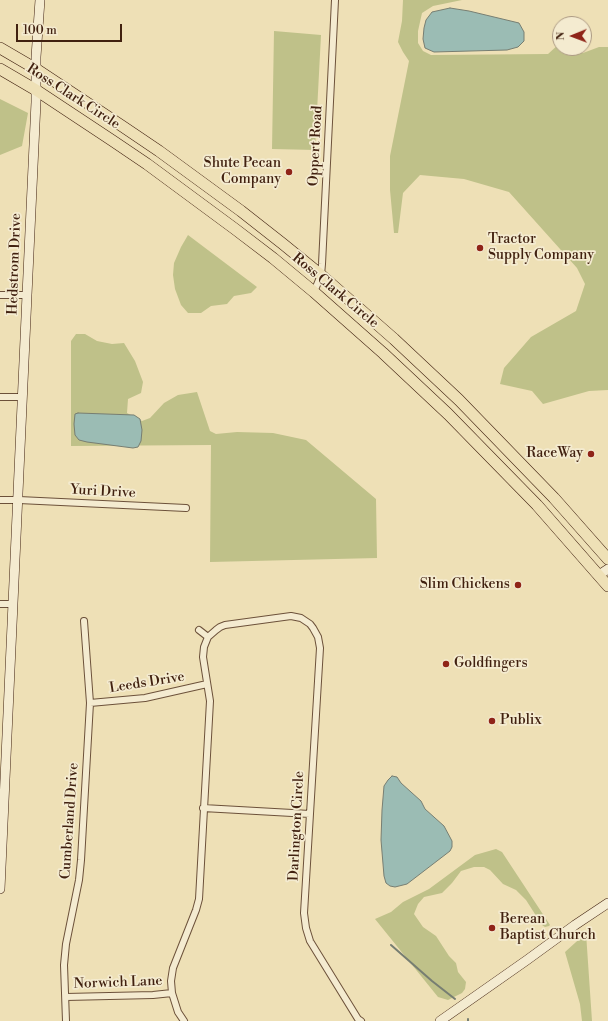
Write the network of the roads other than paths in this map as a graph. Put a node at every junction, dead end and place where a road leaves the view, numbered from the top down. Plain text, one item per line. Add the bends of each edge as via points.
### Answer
1 (40, 0) edge
2 (335, 0) edge
3 (0, 48) edge
4 (0, 69) edge
5 (36, 69) junction
6 (36, 90) junction
7 (321, 275) junction
8 (314, 292) junction
9 (0, 294) edge
10 (27, 295) junction
11 (0, 397) edge
12 (23, 397) junction
13 (459, 400) junction
14 (448, 414) junction
15 (0, 500) edge
16 (18, 500) junction
17 (186, 508) dead end
18 (608, 559) edge
19 (604, 572) edge
20 (608, 586) edge
21 (0, 604) edge
22 (13, 604) junction
23 (315, 618) dead end
24 (84, 621) dead end
25 (310, 624) junction
26 (199, 630) dead end
27 (208, 637) junction
28 (207, 684) junction
29 (90, 703) junction
30 (203, 808) junction
31 (310, 814) junction
32 (2, 816) edge
33 (0, 889) edge
34 (608, 903) edge
35 (172, 993) junction
36 (66, 997) junction
37 (359, 1020) edge
38 (66, 1021) edge
39 (184, 1021) edge
40 (440, 1021) edge

1 - 5 street, Hedstrom Drive
2 - 7 street, Oppert Road
3 - 5 highway, Ross Clark Circle
4 - 6 highway, Ross Clark Circle
5 - 6 street, Hedstrom Drive
5 - 7 highway, Ross Clark Circle via 209,187
6 - 8 highway, Ross Clark Circle via 197,201
6 - 10 street, Hedstrom Drive
7 - 8 street, Oppert Road
7 - 13 highway, Ross Clark Circle
8 - 14 highway, Ross Clark Circle
9 - 10 street
10 - 12 street, Hedstrom Drive
11 - 12 street
12 - 16 street, Hedstrom Drive
13 - 14 highway
13 - 18 highway, Ross Clark Circle via 554,498
14 - 19 highway, Ross Clark Circle
15 - 16 street, Yuri Drive
16 - 17 street, Yuri Drive
16 - 22 street, Hedstrom Drive
19 - 20 highway, Ross Clark Circle
21 - 22 street
22 - 32 street, Hedstrom Drive via 5,707
23 - 25 street
24 - 29 street, Cumberland Drive
25 - 27 street via 301,618 286,616 225,625
25 - 31 street, Darlington Circle via 320,642
26 - 27 street
27 - 28 street via 203,652
28 - 29 street, Leeds Drive via 145,698
28 - 30 street via 210,701
29 - 36 street, Cumberland Drive via 79,880 64,965
30 - 31 street
30 - 35 street via 196,910 173,968
31 - 37 street, Darlington Circle via 304,913 306,928 310,941
32 - 33 street, Hedstrom Drive
34 - 40 street
35 - 36 street, Norwich Lane
35 - 39 street
36 - 38 street, Cumberland Drive

